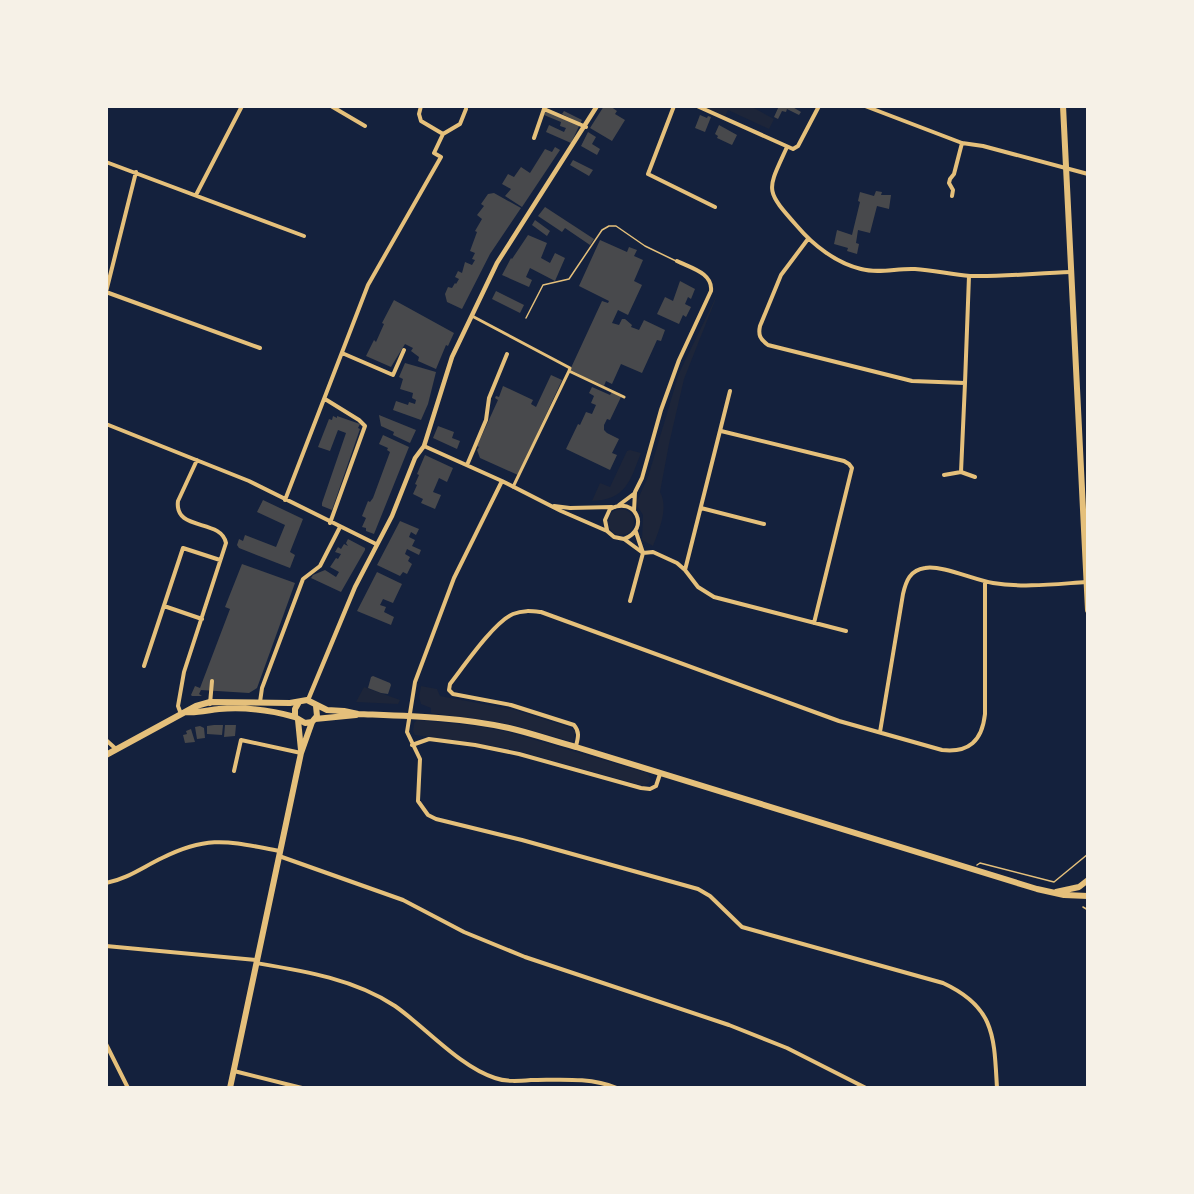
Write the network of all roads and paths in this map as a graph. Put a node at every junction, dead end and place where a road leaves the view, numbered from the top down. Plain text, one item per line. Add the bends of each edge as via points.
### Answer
1 (242, 106) edge
2 (332, 106) edge
3 (421, 106) edge
4 (597, 106) edge
5 (674, 106) edge
6 (697, 106) edge
7 (819, 106) edge
8 (865, 106) edge
9 (1063, 106) edge
10 (466, 109) dead end
11 (365, 126) dead end
12 (585, 127) junction
13 (443, 134) junction
14 (534, 138) dead end
15 (962, 143) junction
16 (787, 147) junction
17 (106, 162) edge
18 (1067, 169) junction
19 (136, 172) junction
20 (1088, 174) edge
21 (196, 195) junction
22 (952, 196) dead end
23 (715, 207) dead end
24 (304, 236) dead end
25 (808, 239) junction
26 (677, 261) joint
27 (1072, 272) junction
28 (969, 276) junction
29 (106, 292) edge
30 (472, 316) junction
31 (526, 318) dead end
32 (260, 348) dead end
33 (404, 350) dead end
34 (342, 353) junction
35 (507, 354) dead end
36 (569, 371) junction
37 (965, 383) junction
38 (730, 391) dead end
39 (624, 397) dead end
40 (325, 399) junction
41 (106, 424) edge
42 (721, 431) junction
43 (424, 446) junction
44 (197, 460) junction
45 (467, 465) junction
46 (961, 472) junction
47 (944, 475) dead end
48 (975, 477) dead end
49 (502, 481) junction
50 (513, 487) junction
51 (635, 492) junction
52 (285, 500) junction
53 (551, 506) junction
54 (615, 507) junction
55 (701, 508) junction
56 (634, 511) junction
57 (330, 523) junction
58 (764, 524) dead end
59 (340, 527) junction
60 (607, 531) junction
61 (635, 531) junction
62 (624, 539) junction
63 (376, 544) junction
64 (643, 553) junction
65 (220, 560) junction
66 (686, 570) junction
67 (985, 582) junction
68 (1086, 582) edge
69 (630, 601) dead end
70 (164, 606) junction
71 (1088, 610) edge
72 (202, 619) junction
73 (814, 623) junction
74 (846, 631) dead end
75 (144, 666) dead end
76 (212, 681) dead end
77 (308, 700) junction
78 (210, 702) junction
79 (260, 702) junction
80 (299, 702) junction
81 (316, 706) junction
82 (211, 710) junction
83 (184, 713) junction
84 (358, 714) junction
85 (411, 717) junction
86 (297, 718) junction
87 (313, 721) junction
88 (880, 732) junction
89 (106, 740) edge
90 (412, 745) junction
91 (576, 747) junction
92 (116, 749) junction
93 (301, 753) junction
94 (106, 755) edge
95 (234, 771) dead end
96 (660, 774) junction
97 (280, 853) junction
98 (1088, 854) edge
99 (972, 869) junction
100 (1088, 879) edge
101 (106, 883) edge
102 (1050, 893) junction
103 (1088, 896) edge
104 (1083, 908) dead end
105 (1088, 910) edge
106 (106, 946) edge
107 (257, 961) junction
108 (106, 1044) edge
109 (234, 1071) junction
110 (128, 1088) edge
111 (230, 1088) edge
112 (302, 1088) edge
113 (617, 1088) edge
114 (866, 1088) edge
115 (998, 1088) edge

1 - 21 street
2 - 11 street
3 - 13 street via 421,121
4 - 12 street
5 - 23 street via 648,174
6 - 16 street
7 - 16 street via 798,146
8 - 15 street
9 - 18 main road
10 - 13 street via 460,124
12 - 14 street via 544,109
12 - 30 street via 501,256
13 - 34 street via 434,153 441,157 368,285
15 - 18 street
15 - 22 street via 950,178
16 - 25 street via 773,179 774,201
17 - 19 street
18 - 20 street
18 - 27 main road
19 - 21 street
19 - 29 street
21 - 24 street
25 - 28 street via 840,261 860,269 914,269
25 - 37 street via 781,275 760,326 761,340 912,381
26 - 31 lane via 616,226 609,226 602,230 569,279 543,285
26 - 51 street via 708,276 711,291 679,360
27 - 28 street
27 - 68 main road
28 - 37 street
29 - 32 street
30 - 36 street via 570,368
30 - 43 street via 450,363
33 - 34 street via 393,375
34 - 40 street
35 - 45 street via 489,398 484,428
36 - 39 street
36 - 50 street
37 - 46 street
38 - 42 street
40 - 52 street
40 - 57 street via 365,426
41 - 44 street
42 - 55 street
42 - 73 street via 844,461 852,468
43 - 45 street
43 - 63 street via 416,455 392,516
44 - 52 street
44 - 65 street via 177,508 180,515 224,536 226,543
45 - 49 street
46 - 47 street
46 - 48 street
49 - 50 street
49 - 85 street via 444,602 416,677
50 - 53 street
51 - 54 street
51 - 56 street
52 - 57 street
53 - 54 street
53 - 60 street
54 - 56 street via 625,506
54 - 60 street via 605,517
55 - 58 street
55 - 66 street
56 - 61 street via 638,520
57 - 59 street
59 - 63 street
59 - 79 street via 320,566 303,579
60 - 62 street
61 - 62 street
61 - 64 street
62 - 64 street
63 - 77 street
64 - 66 street via 653,552
64 - 69 street
65 - 70 street via 183,548
65 - 72 street
66 - 73 street via 698,587 714,597
67 - 68 street
67 - 88 street via 933,568 909,575
67 - 88 street via 985,714 978,738 955,751
68 - 71 main road
70 - 72 street
70 - 75 street
72 - 83 street via 184,672 178,706
73 - 74 street
76 - 78 street
77 - 80 main road
77 - 81 main road
78 - 79 main road
78 - 82 street
78 - 83 main road
79 - 80 main road
80 - 86 main road via 295,709
81 - 84 main road
81 - 87 main road via 318,713
82 - 83 main road
82 - 86 main road via 260,710
83 - 92 main road
84 - 85 main road
84 - 87 main road
85 - 90 street via 407,732
85 - 91 main road via 510,728
86 - 87 main road via 305,723
86 - 93 main road
87 - 93 main road
88 - 91 street via 816,713 541,612 528,610 512,615 499,624 449,690 574,725 578,730
89 - 92 street
90 - 96 street via 429,739 475,745 641,788 656,786
90 - 115 street via 421,765 418,801 436,819 698,889 742,927 961,991 986,1017 991,1030
91 - 96 main road
92 - 94 main road
93 - 95 street via 241,740
93 - 97 main road
96 - 99 main road
97 - 101 street via 224,841 206,842
97 - 107 main road
97 - 114 street via 403,900 464,932 525,957 768,1040
98 - 99 path via 1054,882 980,863
99 - 102 main road
100 - 102 main road via 1072,889
102 - 103 main road
104 - 105 path
106 - 107 street
107 - 109 main road
107 - 113 street via 348,983 377,995 496,1079 581,1079
108 - 110 street
109 - 111 main road
109 - 112 street

